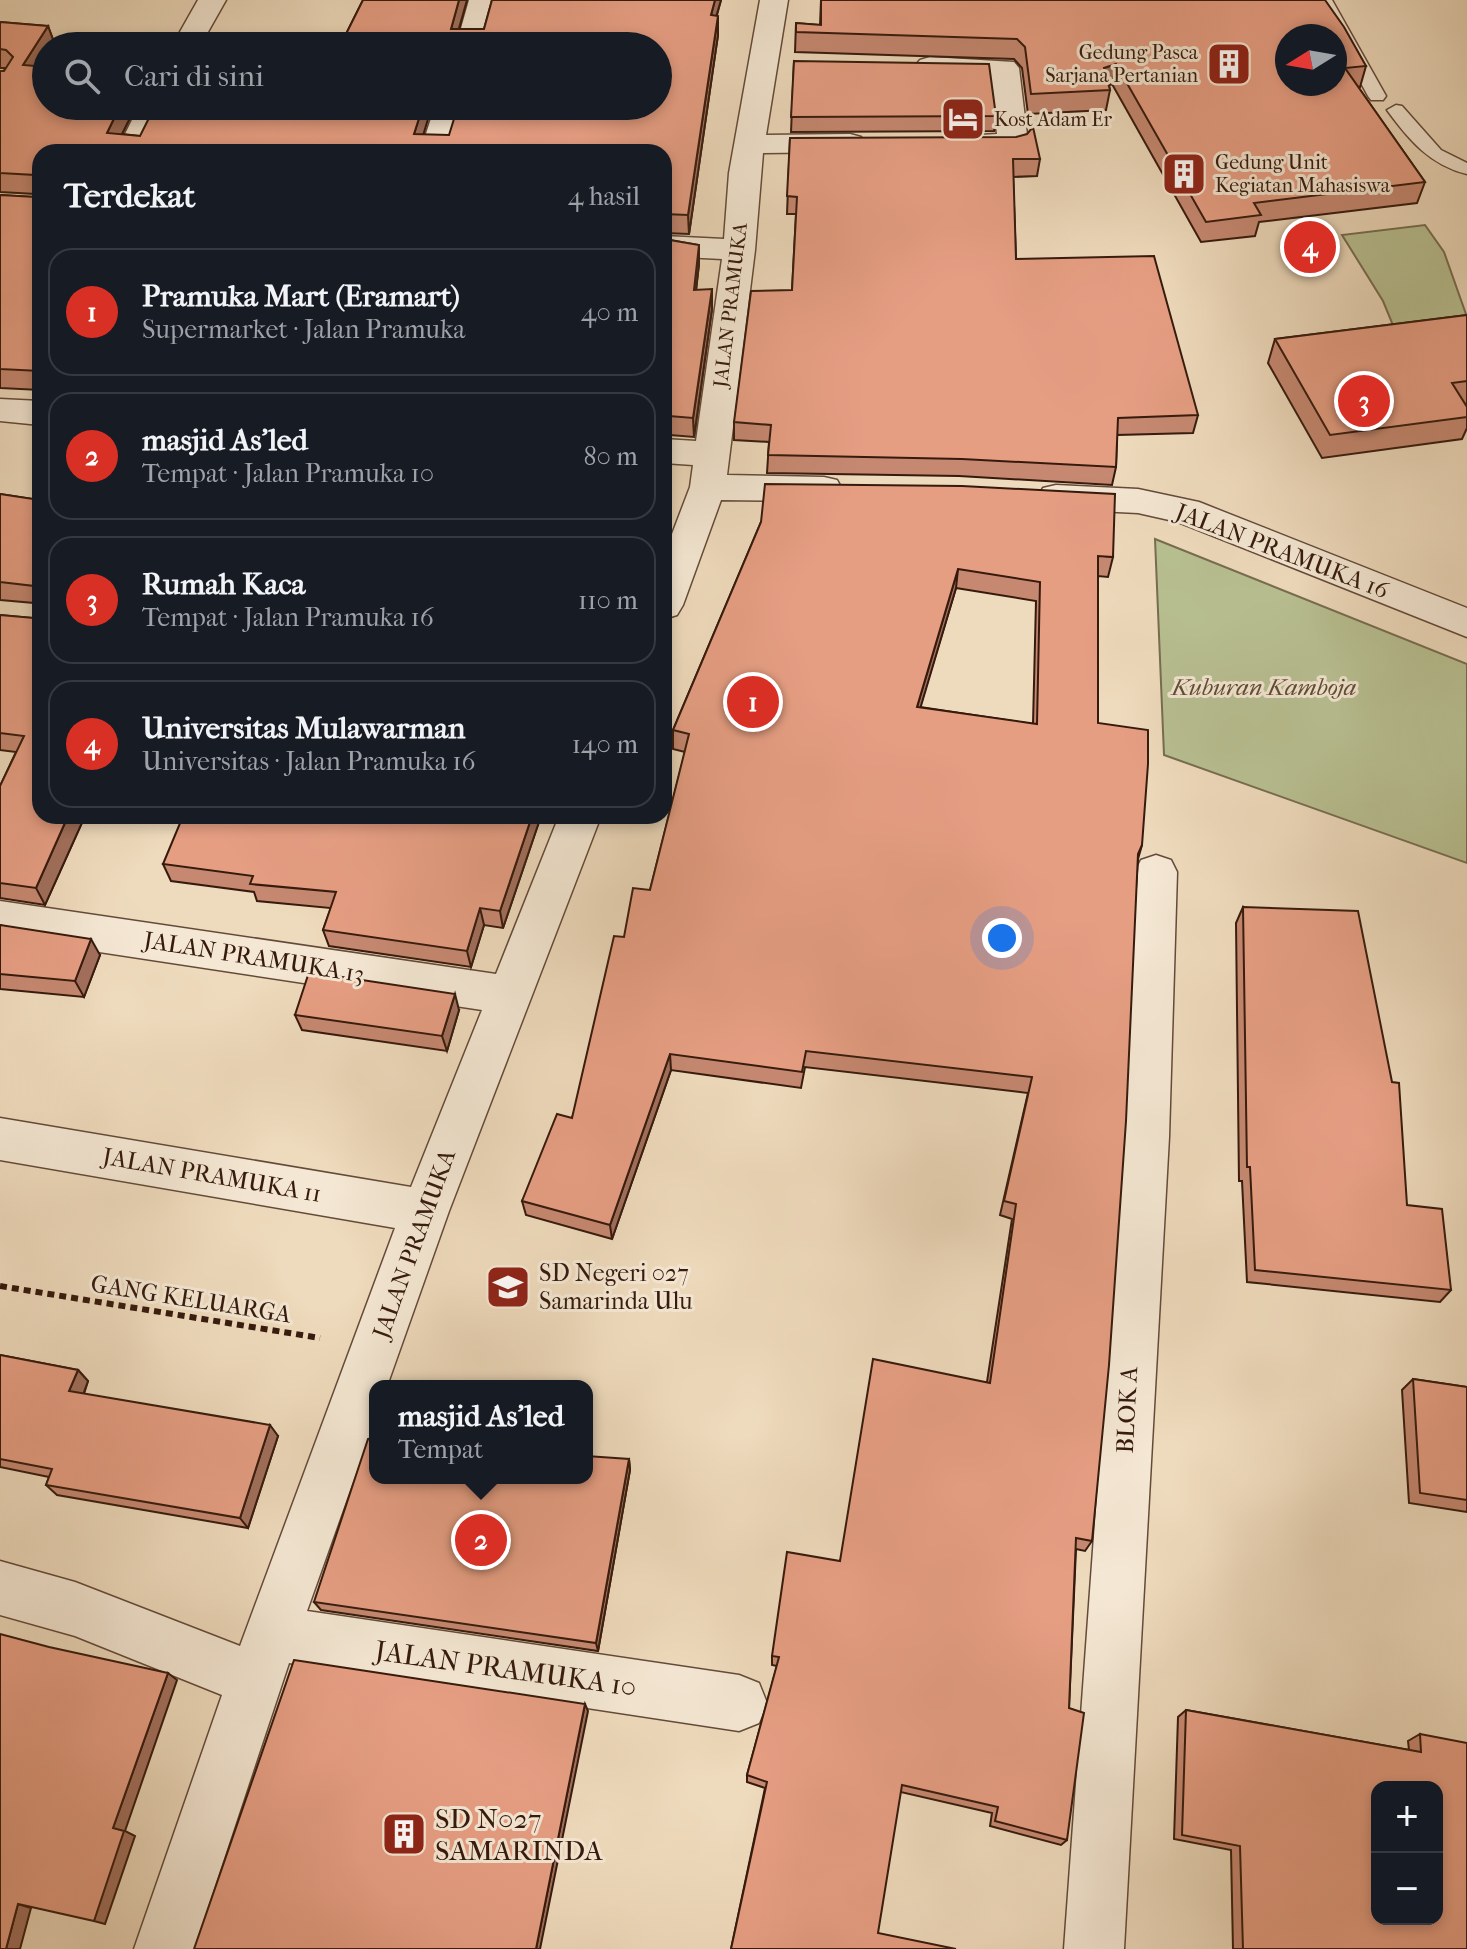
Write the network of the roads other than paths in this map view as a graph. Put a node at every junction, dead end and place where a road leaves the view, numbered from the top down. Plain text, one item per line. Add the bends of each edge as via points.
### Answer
1 (212, 0) edge
2 (483, 0) edge
3 (774, 0) edge
4 (1324, 0) edge
5 (194, 32) edge
6 (474, 32) edge
7 (898, 66) edge
8 (1377, 96) dead end
9 (1396, 110) dead end
10 (147, 120) edge
11 (445, 120) edge
12 (873, 143) edge
13 (935, 143) edge
14 (135, 144) edge
15 (438, 144) edge
16 (749, 144) junction
17 (1467, 169) edge
18 (672, 246) edge
19 (739, 250) junction
20 (0, 410) edge
21 (32, 412) edge
22 (672, 455) edge
23 (709, 471) junction
24 (865, 490) edge
25 (1018, 495) edge
26 (672, 581) edge
27 (1467, 623) edge
28 (577, 824) edge
29 (1156, 872) dead end
30 (0, 919) edge
31 (509, 995) junction
32 (0, 1139) edge
33 (425, 1211) junction
34 (0, 1588) edge
35 (263, 1657) junction
36 (739, 1703) dead end
37 (164, 1949) edge
38 (1094, 1949) edge

1 - 5 street
2 - 6 street
3 - 16 street, JALAN PRAMUKA via 778,64
4 - 8 lane
7 - 13 street via 1004,68 1013,143
9 - 17 lane via 1447,164
10 - 14 street
11 - 15 street
12 - 16 street
16 - 19 street, JALAN PRAMUKA
18 - 19 street
19 - 23 street, JALAN PRAMUKA
20 - 21 street
22 - 23 street
23 - 24 street
23 - 26 street, JALAN PRAMUKA
25 - 27 street, JALAN PRAMUKA 16 via 1138,501 1186,511
28 - 31 street, JALAN PRAMUKA
29 - 38 street, BLOK A via 1146,1137
30 - 31 street, JALAN PRAMUKA 13
31 - 33 street, JALAN PRAMUKA
32 - 33 street, JALAN PRAMUKA 11
33 - 35 street, JALAN PRAMUKA
34 - 35 street, JALAN PRAMUKA 10
35 - 36 street, JALAN PRAMUKA 10
35 - 37 street, JALAN PRAMUKA

